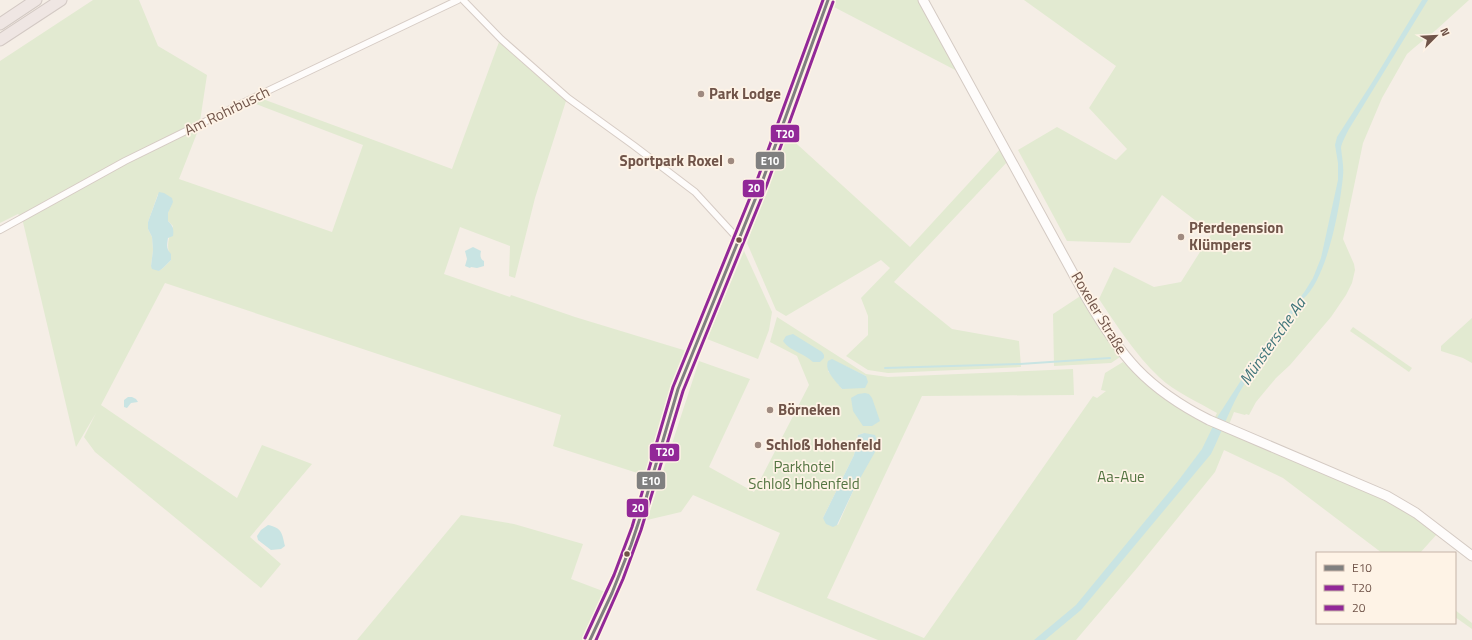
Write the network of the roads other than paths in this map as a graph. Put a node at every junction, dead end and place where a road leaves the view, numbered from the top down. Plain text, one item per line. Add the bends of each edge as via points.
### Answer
1 (36, 0) edge
2 (60, 0) edge
3 (458, 0) edge
4 (463, 0) edge
5 (828, 0) edge
6 (923, 0) edge
7 (0, 24) edge
8 (0, 40) edge
9 (0, 230) edge
10 (739, 240) junction
11 (1472, 556) edge
12 (590, 640) edge

1 - 7 highway
2 - 8 highway
3 - 9 street, Am Rohrbusch via 126,161
4 - 10 street via 501,39 568,98 695,192
5 - 10 main road
6 - 11 main road, Roxeler Straße via 1086,297 1130,363 1170,398 1209,420 1387,496 1416,513
10 - 12 main road via 678,389 631,544

